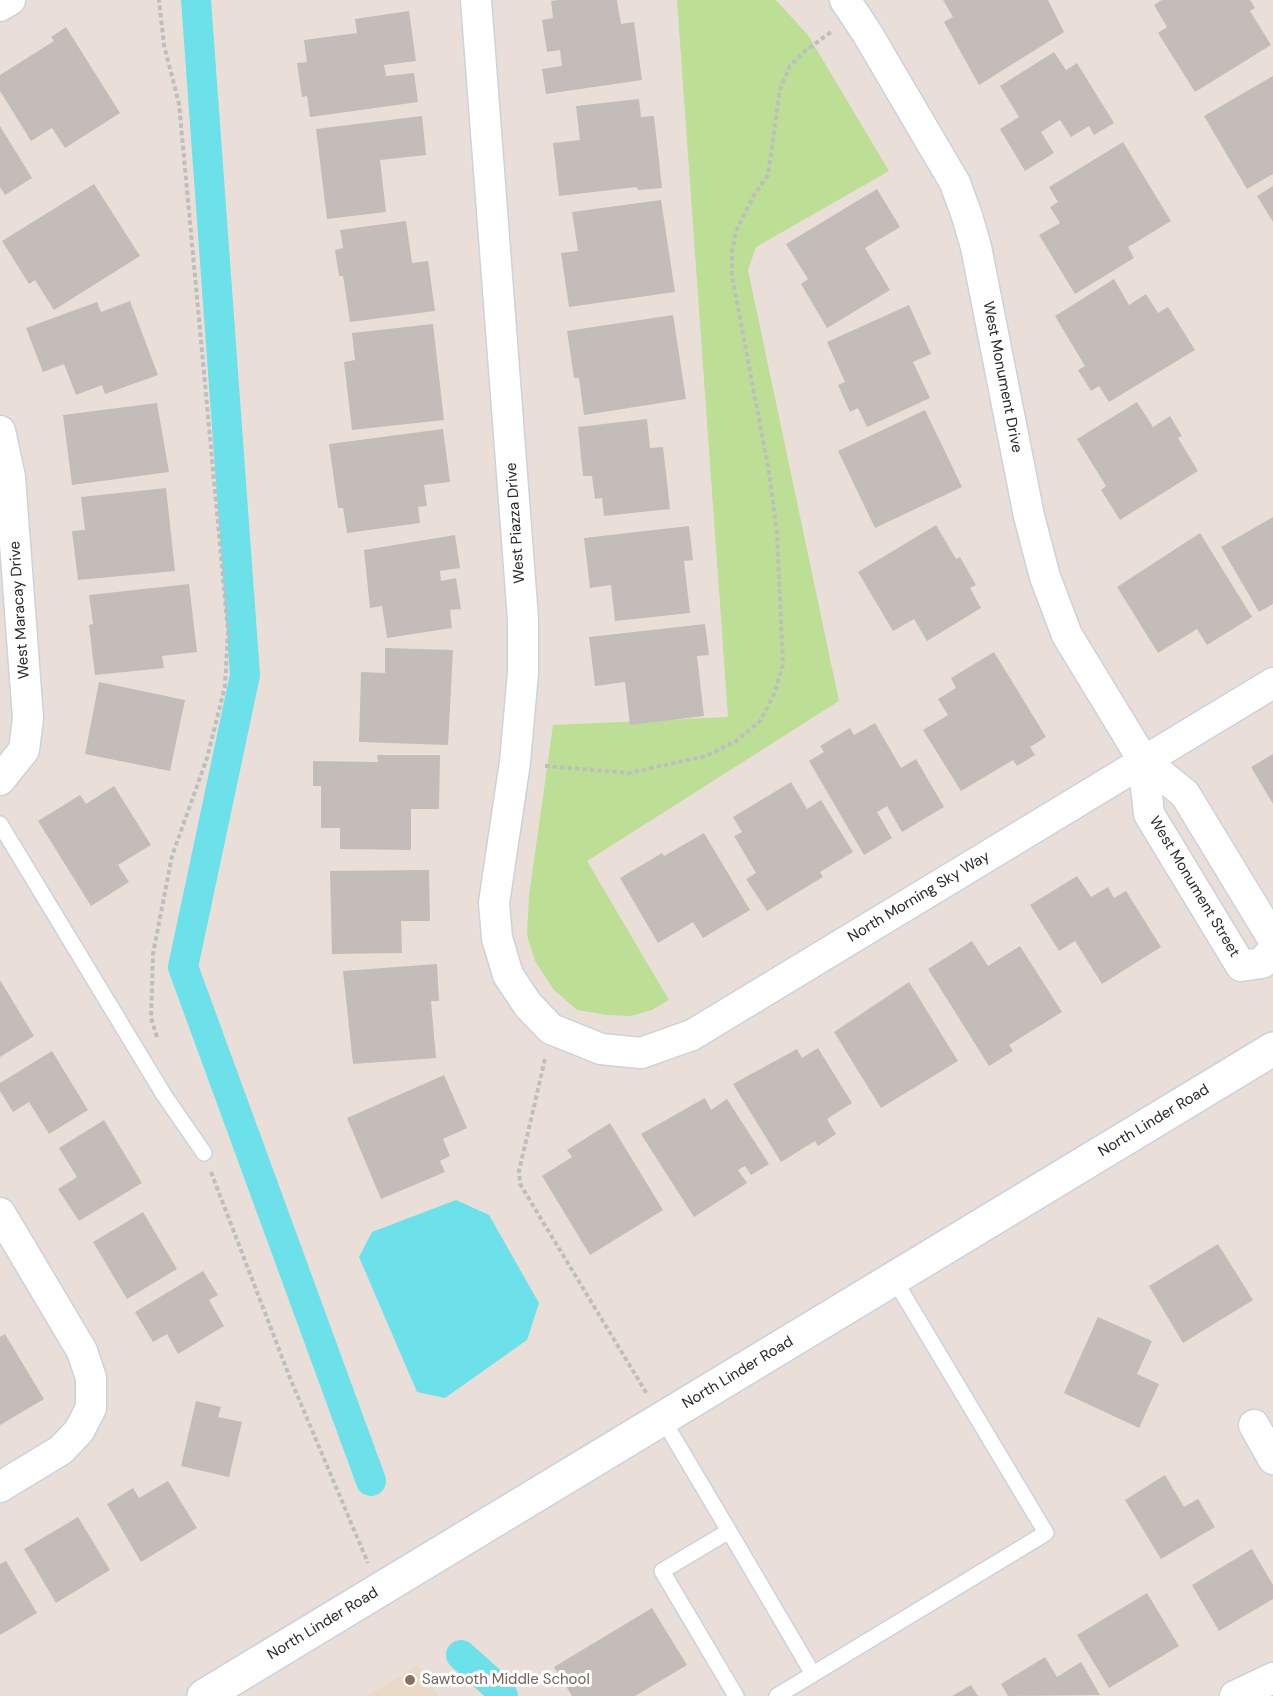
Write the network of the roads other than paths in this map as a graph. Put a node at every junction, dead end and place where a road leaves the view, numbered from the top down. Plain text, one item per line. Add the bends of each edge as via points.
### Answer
1 (10, 0) edge
2 (476, 0) edge
3 (0, 6) edge
4 (851, 9) edge
5 (0, 431) edge
6 (1273, 683) edge
7 (1143, 760) junction
8 (0, 780) edge
9 (0, 824) edge
10 (1270, 958) edge
11 (551, 1029) joint
12 (1273, 1049) edge
13 (204, 1154) road end
14 (0, 1213) edge
15 (894, 1279) junction
16 (662, 1418) junction
17 (1254, 1425) dead end
18 (1273, 1459) edge
19 (0, 1487) edge
20 (729, 1531) junction
21 (813, 1674) junction
22 (1273, 1678) edge
23 (204, 1696) edge
24 (736, 1696) edge
25 (777, 1696) edge
26 (1235, 1696) edge

1 - 3 street
2 - 11 street, West Piazza Drive via 523,619 524,673 515,762 494,903 497,938 508,975 528,1005
4 - 7 street, West Monument Drive via 955,183 976,247 1029,516 1045,577 1067,634
5 - 8 street, West Maracay Drive via 10,477 28,718 24,750
6 - 7 street, North Morning Sky Way
7 - 10 street, West Monument Street via 1185,794
7 - 10 street, West Monument Street via 1149,814 1241,966
7 - 11 street, North Morning Sky Way via 692,1035 641,1053 601,1049
9 - 13 lane via 164,1095
12 - 15 main road, North Linder Road
14 - 19 street via 82,1351 91,1378 91,1408 79,1431 61,1450
15 - 16 main road, North Linder Road
15 - 21 lane via 1046,1533
16 - 20 lane
16 - 23 main road, North Linder Road
17 - 18 street
20 - 21 lane
20 - 24 lane via 662,1571
21 - 25 lane
22 - 26 street

